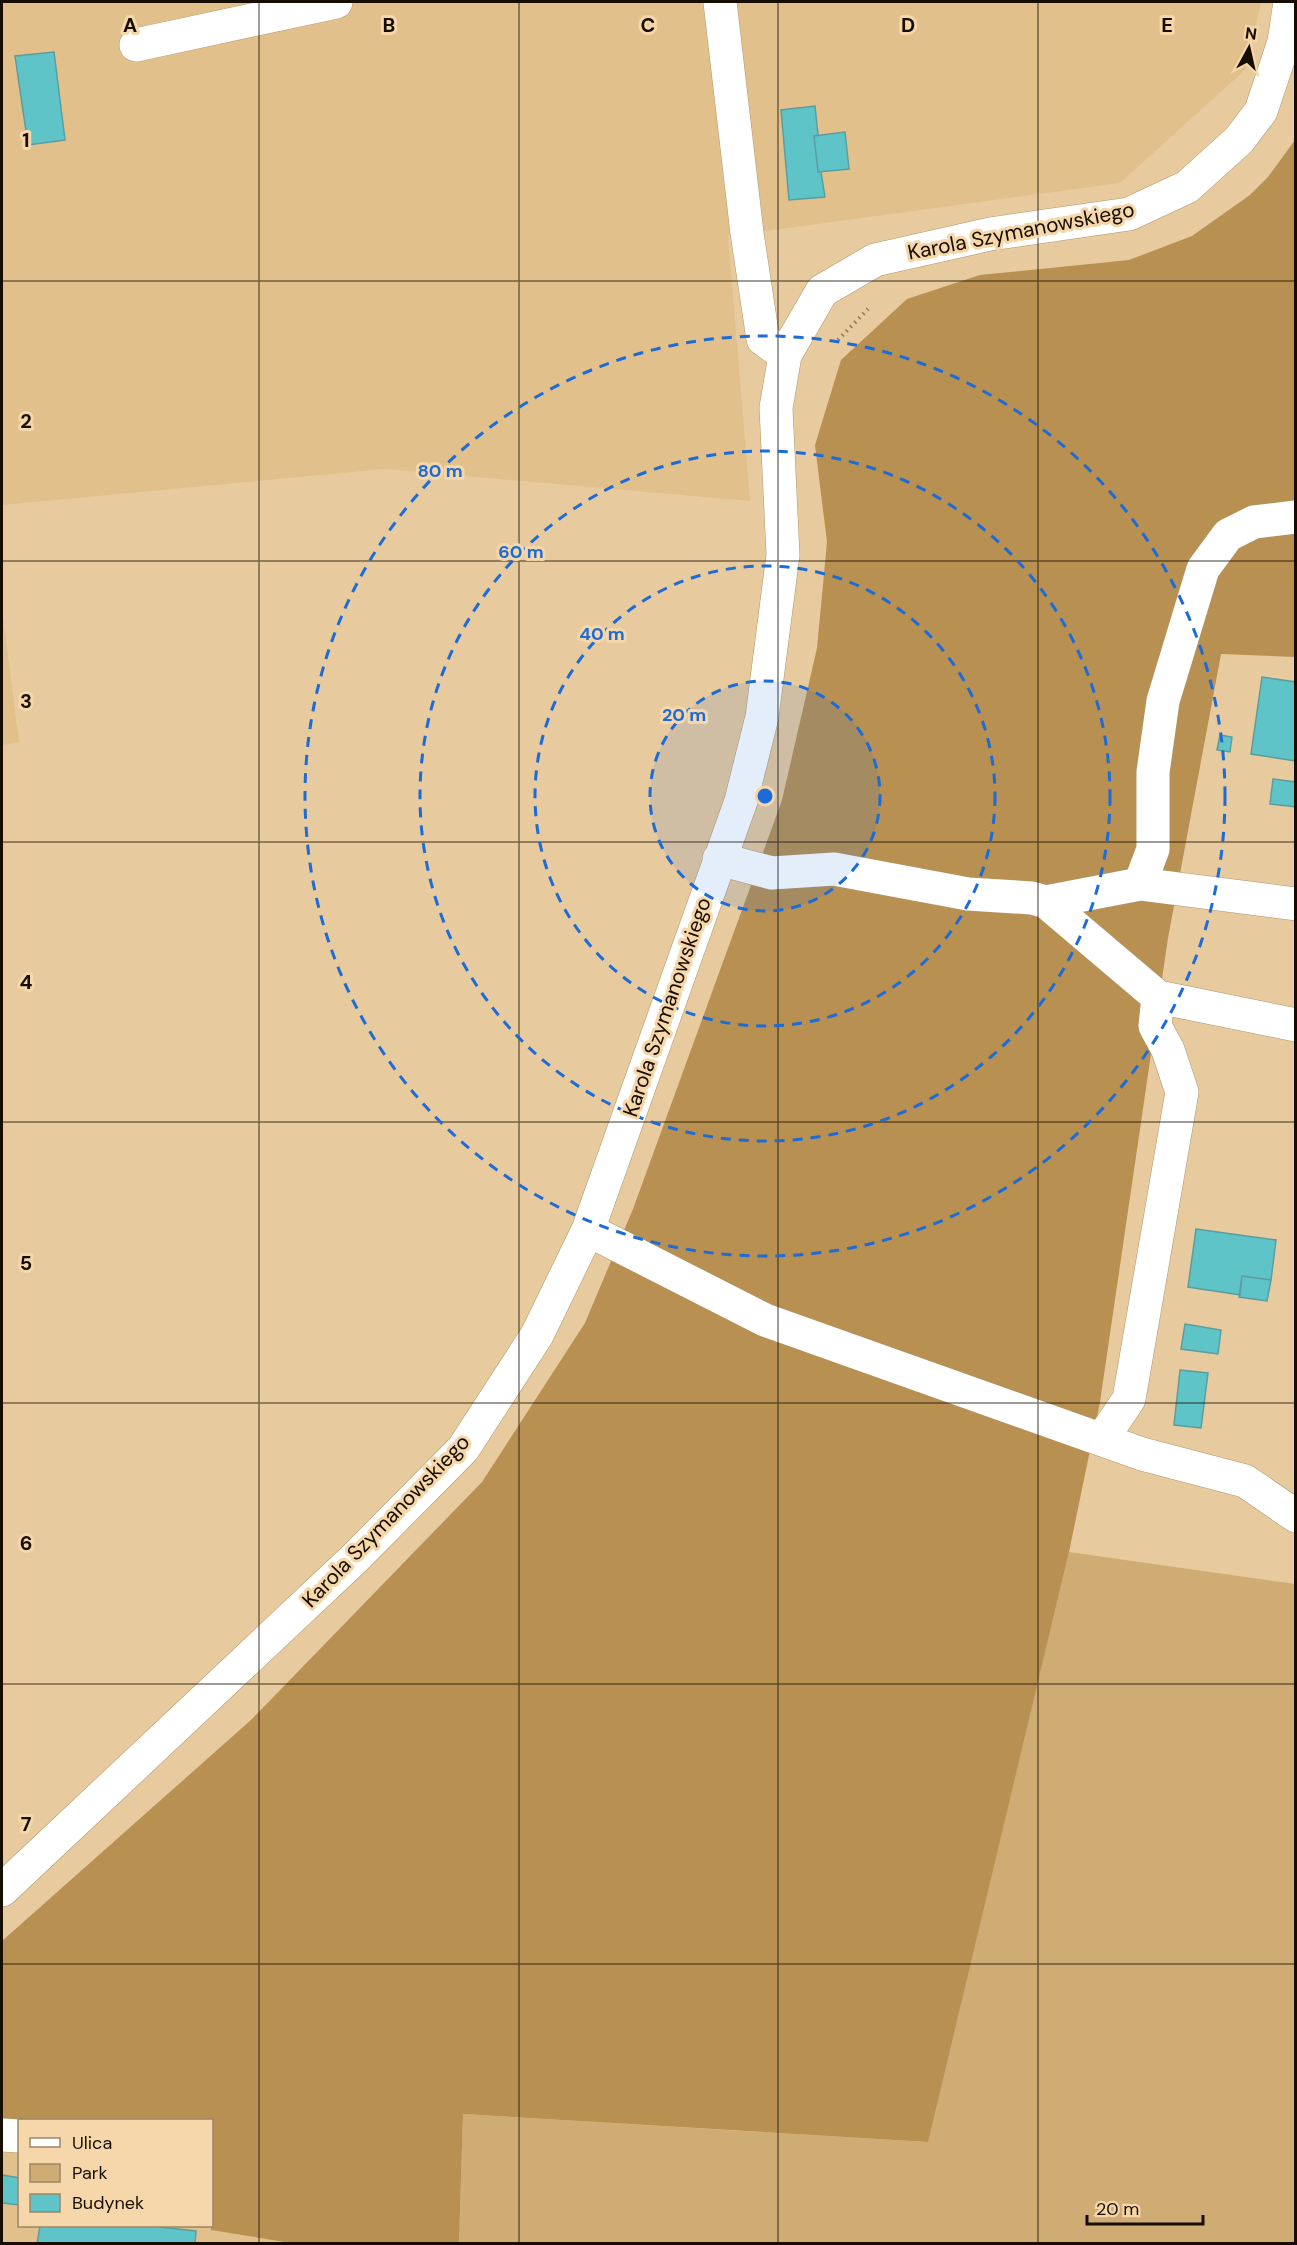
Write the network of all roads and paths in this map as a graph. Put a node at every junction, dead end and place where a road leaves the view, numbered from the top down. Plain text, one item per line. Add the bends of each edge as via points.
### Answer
1 (336, 2) edge
2 (720, 2) edge
3 (1290, 2) edge
4 (136, 45) dead end
5 (785, 355) junction
6 (1296, 517) edge
7 (719, 859) junction
8 (1140, 884) junction
9 (1046, 902) junction
10 (1296, 904) edge
11 (1158, 998) junction
12 (1296, 1025) edge
13 (588, 1230) junction
14 (1102, 1439) junction
15 (1296, 1516) edge
16 (2, 1890) edge
17 (2, 2135) edge
18 (18, 2136) edge

1 - 4 street
2 - 5 street via 763,339
3 - 5 street, Karola Szymanowskiego via 1284,42 1261,111 1239,141 1187,187 1129,214 990,234 875,260 822,291
5 - 7 street, Karola Szymanowskiego via 776,408 782,567 762,717 741,801
6 - 8 street via 1254,522 1228,535 1203,569 1163,701 1153,772 1153,849
7 - 9 street via 772,873 834,868 968,894
7 - 13 street, Karola Szymanowskiego
8 - 9 street
8 - 10 street
9 - 11 street
11 - 12 street
11 - 14 street via 1155,1026 1182,1092 1129,1399
13 - 14 street via 765,1320
13 - 16 street, Karola Szymanowskiego via 537,1335 463,1449 355,1558
14 - 15 street via 1142,1454 1245,1481
17 - 18 street

